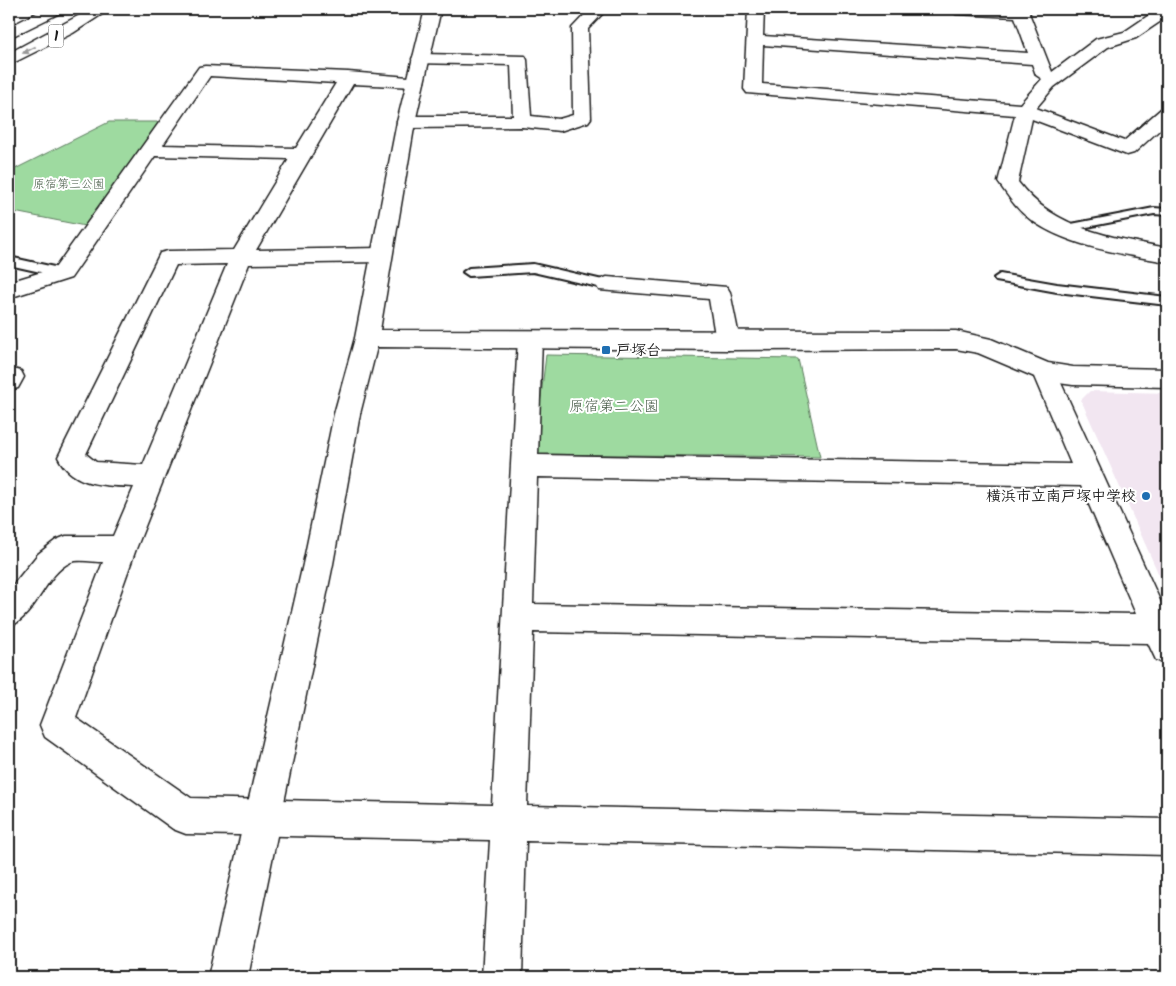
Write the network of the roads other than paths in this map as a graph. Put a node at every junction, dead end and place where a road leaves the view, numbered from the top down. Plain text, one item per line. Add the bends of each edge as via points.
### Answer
1 (56, 9) edge
2 (102, 9) edge
3 (433, 9) edge
4 (599, 9) edge
5 (756, 9) edge
6 (956, 9) edge
7 (1167, 9) edge
8 (1022, 10) edge
9 (9, 33) edge
10 (756, 40) junction
11 (420, 59) junction
12 (1039, 59) junction
13 (9, 60) edge
14 (348, 78) junction
15 (414, 82) junction
16 (1048, 83) junction
17 (1025, 110) junction
18 (1167, 113) edge
19 (522, 121) junction
20 (406, 122) junction
21 (149, 150) junction
22 (302, 154) junction
23 (1167, 212) edge
24 (1061, 229) junction
25 (381, 255) junction
26 (1167, 255) edge
27 (241, 257) junction
28 (9, 261) edge
29 (63, 272) junction
30 (469, 272) dead end
31 (1000, 278) dead end
32 (607, 285) joint
33 (9, 290) edge
34 (1167, 300) edge
35 (368, 338) junction
36 (530, 339) junction
37 (728, 341) junction
38 (1044, 372) junction
39 (9, 377) edge
40 (1167, 378) edge
41 (9, 381) edge
42 (525, 466) junction
43 (1090, 475) junction
44 (152, 478) junction
45 (122, 549) junction
46 (9, 613) edge
47 (518, 618) junction
48 (1163, 640) edge
49 (261, 819) junction
50 (509, 824) junction
51 (1167, 837) edge
52 (228, 977) edge
53 (502, 977) edge

1 - 9 main road, 1
2 -> 13 main road, 1
3 - 11 main road
4 - 19 main road via 580,28 582,118 560,125
5 - 10 main road
6 - 8 main road
7 - 16 main road via 1130,35 1102,43
8 - 12 main road
10 - 12 main road
10 - 17 main road via 753,89
11 - 15 main road
11 - 19 main road via 519,60
12 - 16 main road
14 - 15 main road
14 - 21 main road via 205,71
14 - 22 main road
15 - 20 main road
16 - 17 main road
17 - 18 main road via 1127,148
17 - 24 main road via 1008,182 1029,210
19 - 20 main road
20 - 25 main road
21 - 22 main road
21 - 29 main road
22 - 27 main road
23 - 24 lane via 1154,211
24 - 26 main road
25 - 27 main road
25 - 35 main road
27 - 44 main road
27 - 44 main road via 168,258 71,457 90,474
28 - 29 lane
29 - 33 main road
30 - 32 lane via 533,268
31 - 34 lane via 1056,288
32 - 37 main road via 719,292
35 - 36 main road
35 - 49 main road via 347,414 318,564
36 - 37 main road
36 - 42 main road
37 - 38 main road via 956,340 983,345
38 - 40 main road via 1073,376
38 - 43 main road
39 - 41 main road via 12,377
42 - 43 main road
42 - 47 main road
43 - 48 main road
44 - 45 main road
45 - 46 main road via 66,549 48,563
45 - 49 main road via 57,724 186,816
47 - 48 main road
47 - 50 main road
49 - 50 main road
49 - 52 main road
50 - 51 main road
50 - 53 main road

